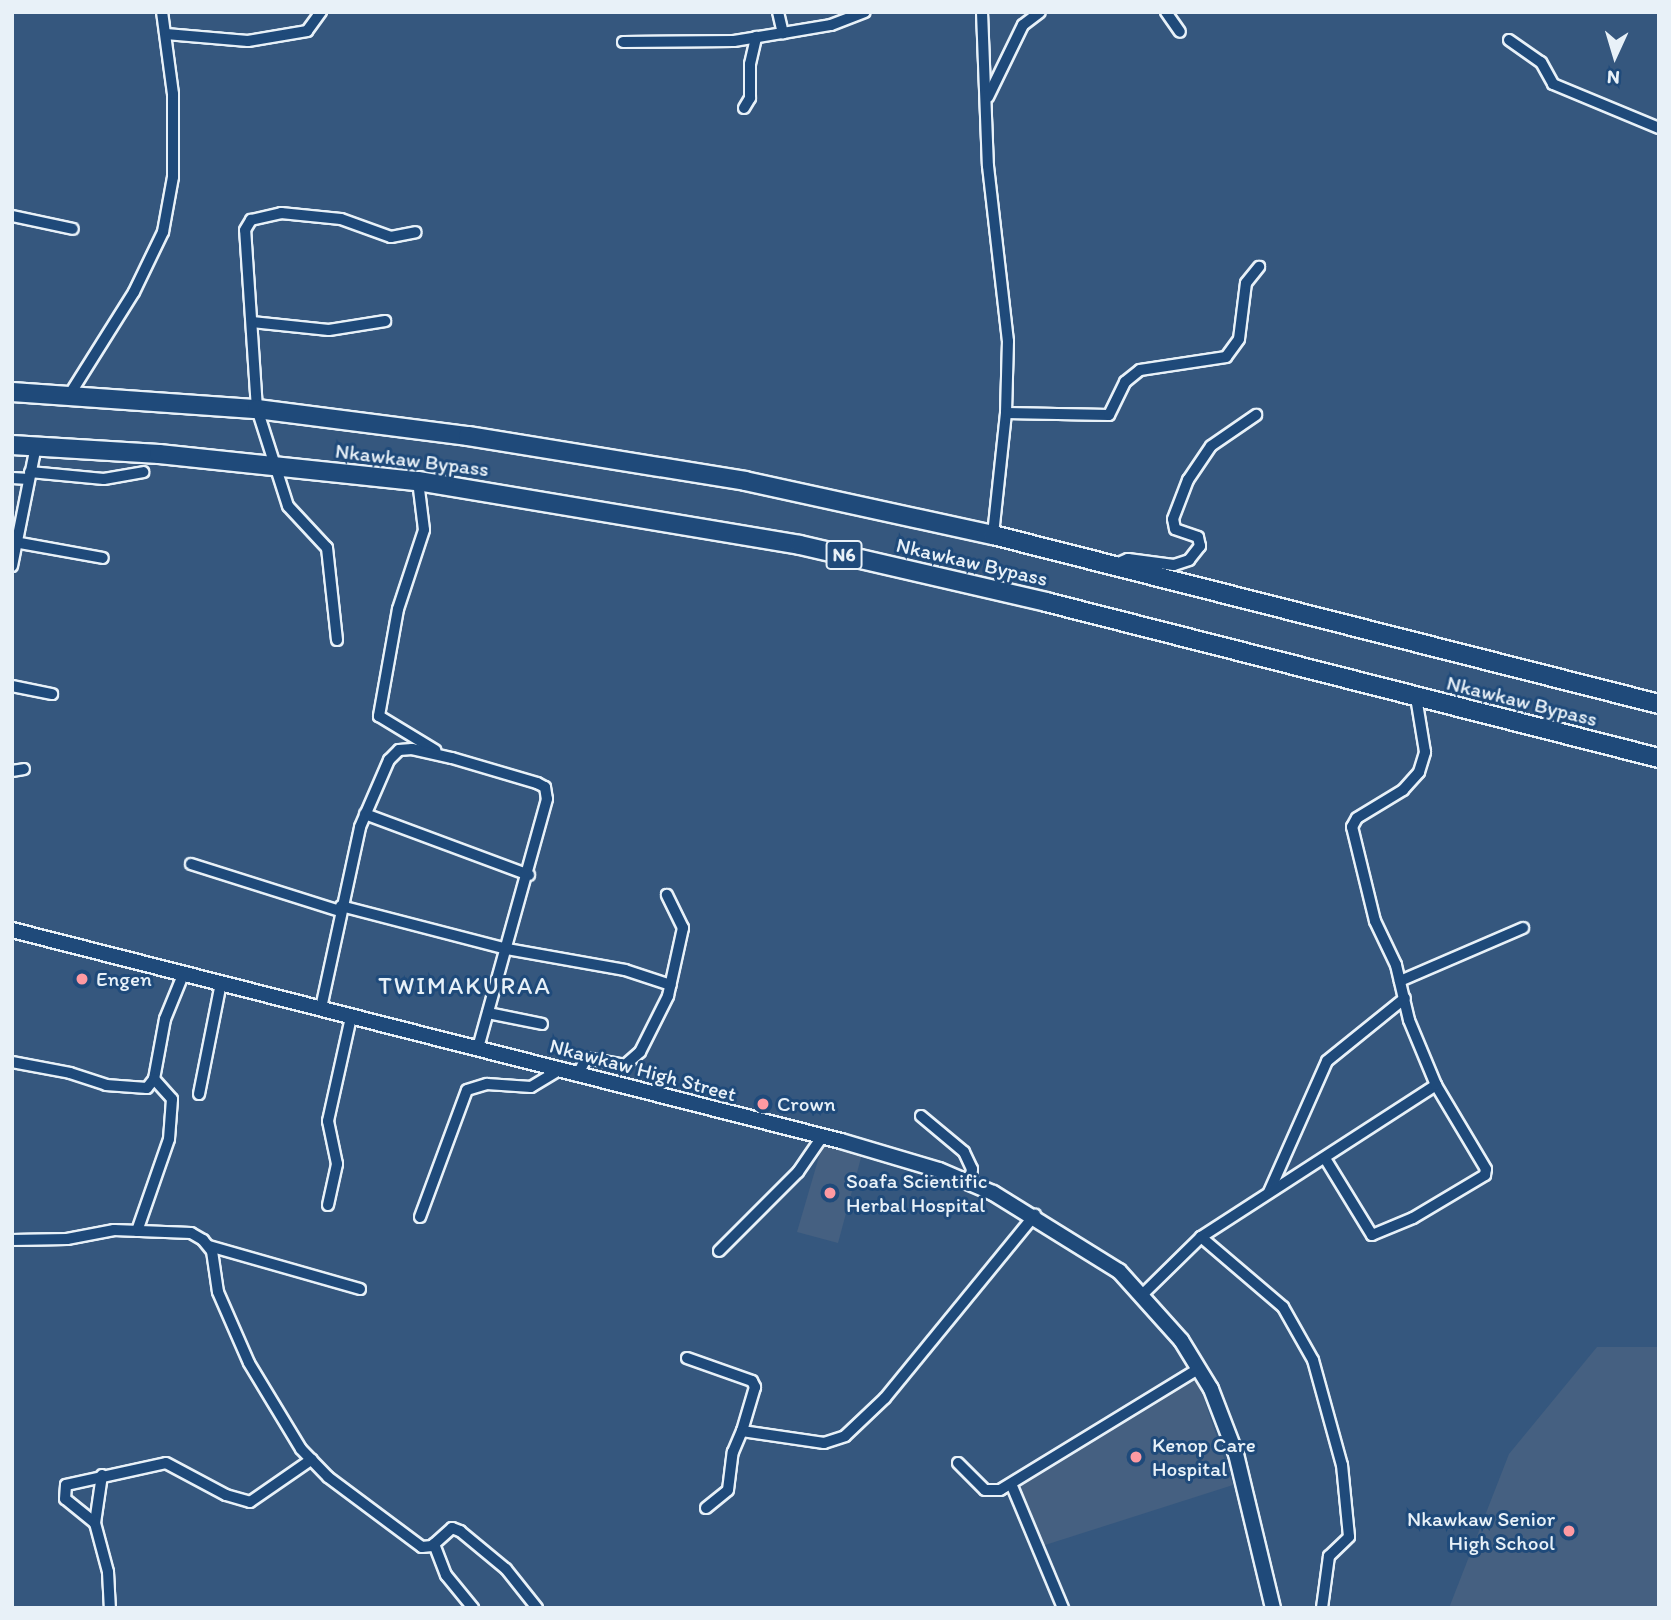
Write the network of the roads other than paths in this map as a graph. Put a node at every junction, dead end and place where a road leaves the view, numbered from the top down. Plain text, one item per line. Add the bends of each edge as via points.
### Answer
1 (162, 12) edge
2 (321, 12) edge
3 (778, 12) edge
4 (865, 12) edge
5 (982, 12) edge
6 (1040, 12) edge
7 (1166, 12) edge
8 (1180, 32) dead end
9 (783, 33) junction
10 (166, 34) junction
11 (756, 37) junction
12 (1509, 40) dead end
13 (623, 42) dead end
14 (988, 98) junction
15 (744, 108) dead end
16 (1659, 128) edge
17 (12, 216) edge
18 (73, 229) dead end
19 (416, 232) dead end
20 (1259, 267) dead end
21 (385, 321) dead end
22 (251, 322) junction
23 (12, 392) edge
24 (70, 394) junction
25 (257, 409) junction
26 (1006, 413) junction
27 (1256, 415) dead end
28 (12, 445) edge
29 (36, 446) junction
30 (278, 467) junction
31 (143, 472) dead end
32 (29, 476) junction
33 (12, 478) edge
34 (418, 481) junction
35 (993, 535) junction
36 (20, 543) junction
37 (103, 558) dead end
38 (12, 566) edge
39 (1114, 566) junction
40 (337, 640) dead end
41 (12, 686) edge
42 (52, 694) dead end
43 (1416, 698) junction
44 (1659, 704) edge
45 (452, 758) junction
46 (1659, 758) edge
47 (24, 769) dead end
48 (12, 771) edge
49 (365, 814) junction
50 (191, 864) dead end
51 (529, 875) junction
52 (667, 895) dead end
53 (341, 909) junction
54 (1523, 928) dead end
55 (12, 930) edge
56 (507, 949) junction
57 (183, 975) junction
58 (1400, 981) junction
59 (221, 983) junction
60 (671, 985) junction
61 (1405, 998) junction
62 (321, 1008) junction
63 (488, 1013) junction
64 (351, 1017) junction
65 (542, 1024) dead end
66 (478, 1048) junction
67 (12, 1062) edge
68 (558, 1071) junction
69 (577, 1076) junction
70 (154, 1079) junction
71 (1436, 1085) junction
72 (199, 1094) dead end
73 (921, 1116) dead end
74 (822, 1137) junction
75 (1326, 1160) junction
76 (970, 1182) junction
77 (1268, 1192) junction
78 (328, 1205) dead end
79 (1035, 1216) junction
80 (420, 1217) dead end
81 (137, 1231) junction
82 (1201, 1237) junction
83 (12, 1240) edge
84 (209, 1246) junction
85 (719, 1251) dead end
86 (360, 1289) dead end
87 (1142, 1295) junction
88 (687, 1358) dead end
89 (1200, 1368) junction
90 (742, 1431) junction
91 (312, 1459) junction
92 (958, 1463) dead end
93 (102, 1475) junction
94 (1012, 1486) junction
95 (706, 1508) dead end
96 (95, 1523) junction
97 (434, 1544) junction
98 (110, 1608) edge
99 (473, 1608) edge
100 (537, 1608) edge
101 (1063, 1608) edge
102 (1273, 1608) edge
103 (1322, 1608) edge

1 - 10 street
2 - 10 street via 307,31 248,41
3 - 9 street
4 - 9 street via 831,25
5 - 14 street
6 - 14 street via 1023,25
7 - 8 street
9 - 11 street
10 - 24 street via 173,94 173,177 163,232 134,292
11 - 13 street
11 - 15 street via 750,98
12 - 16 street via 1541,62 1553,84
14 - 26 street via 988,166 1006,309
17 - 18 street
19 - 22 street via 391,237 341,219 281,213 251,220 245,230
20 - 26 street via 1246,283 1239,339 1226,357 1140,370 1125,382 1109,415
21 - 22 street via 329,330
22 - 25 street
23 - 24 highway, Nkawkaw Bypass
24 - 25 highway, Nkawkaw Bypass
25 - 30 street
25 - 35 highway, Nkawkaw Bypass via 468,436 746,481
26 - 35 street
27 - 39 street via 1211,446 1188,480 1173,519 1175,529 1198,537 1200,546 1189,561 1174,565 1128,559
28 - 29 highway, Nkawkaw Bypass / N6
29 - 30 highway, Nkawkaw Bypass / N6
29 - 32 street
30 - 34 highway, Nkawkaw Bypass / N6
30 - 40 street via 288,506 327,548
31 - 32 street via 104,479
32 - 33 street
32 - 36 street
34 - 43 highway, Nkawkaw Bypass / N6 via 800,545 1046,602
34 - 45 street via 424,530 398,609 379,716
35 - 39 highway, Nkawkaw Bypass
36 - 37 street
36 - 38 street
39 - 44 highway, Nkawkaw Bypass
41 - 42 street
43 - 46 highway, Nkawkaw Bypass / N6
43 - 58 street via 1425,752 1419,772 1403,790 1357,818 1352,827 1368,897
45 - 49 street via 399,750 389,760
45 - 51 street via 545,787 547,799
47 - 48 street
49 - 51 street
49 - 53 street
50 - 53 street
51 - 56 street
52 - 60 street via 683,924
53 - 56 street
53 - 62 street
54 - 58 street
55 - 57 main road, Nkawkaw High Street
56 - 60 street via 625,970
56 - 63 street
57 - 59 main road, Nkawkaw High Street
57 - 70 street via 165,1020
58 - 61 street
59 - 62 main road, Nkawkaw High Street
59 - 72 street
60 - 69 street via 630,1064 593,1056 586,1058
61 - 71 street
61 - 77 street via 1327,1061
62 - 64 main road, Nkawkaw High Street
63 - 65 street
63 - 66 street
64 - 66 main road, Nkawkaw High Street
64 - 78 street via 328,1121 337,1164
66 - 68 main road, Nkawkaw High Street
67 - 70 street via 121,1088 147,1088
68 - 69 main road, Nkawkaw High Street
68 - 80 street via 531,1087 487,1084 467,1090
69 - 74 main road, Nkawkaw High Street
70 - 81 street via 172,1099 169,1139
71 - 75 street
71 - 75 street via 1486,1169 1485,1175 1413,1218 1372,1235
73 - 76 street via 964,1152 972,1169
74 - 76 main road, Nkawkaw High Street
74 - 85 street via 797,1172
75 - 77 street
76 - 79 main road, Nkawkaw High Street
77 - 82 street
79 - 87 main road, Nkawkaw High Street via 1095,1252
79 - 90 street via 885,1398 845,1436 824,1443
81 - 83 street
81 - 84 street via 191,1233
82 - 87 street
82 - 103 street via 1283,1307 1313,1360 1342,1465 1349,1538 1329,1556
84 - 86 street
84 - 91 street via 218,1292 249,1363 292,1438
87 - 89 main road, Nkawkaw High Street
88 - 90 street via 752,1381 755,1387
89 - 94 street
89 - 102 main road, Nkawkaw High Street via 1236,1454
90 - 95 street via 728,1490
91 - 93 street via 250,1502 226,1495 166,1463
91 - 97 street via 328,1477 417,1543
92 - 94 street via 985,1490
93 - 96 street
93 - 96 street via 62,1491 65,1499
94 - 101 street
96 - 98 street via 108,1572
97 - 99 street via 446,1575
97 - 100 street via 452,1528 460,1531 506,1569

